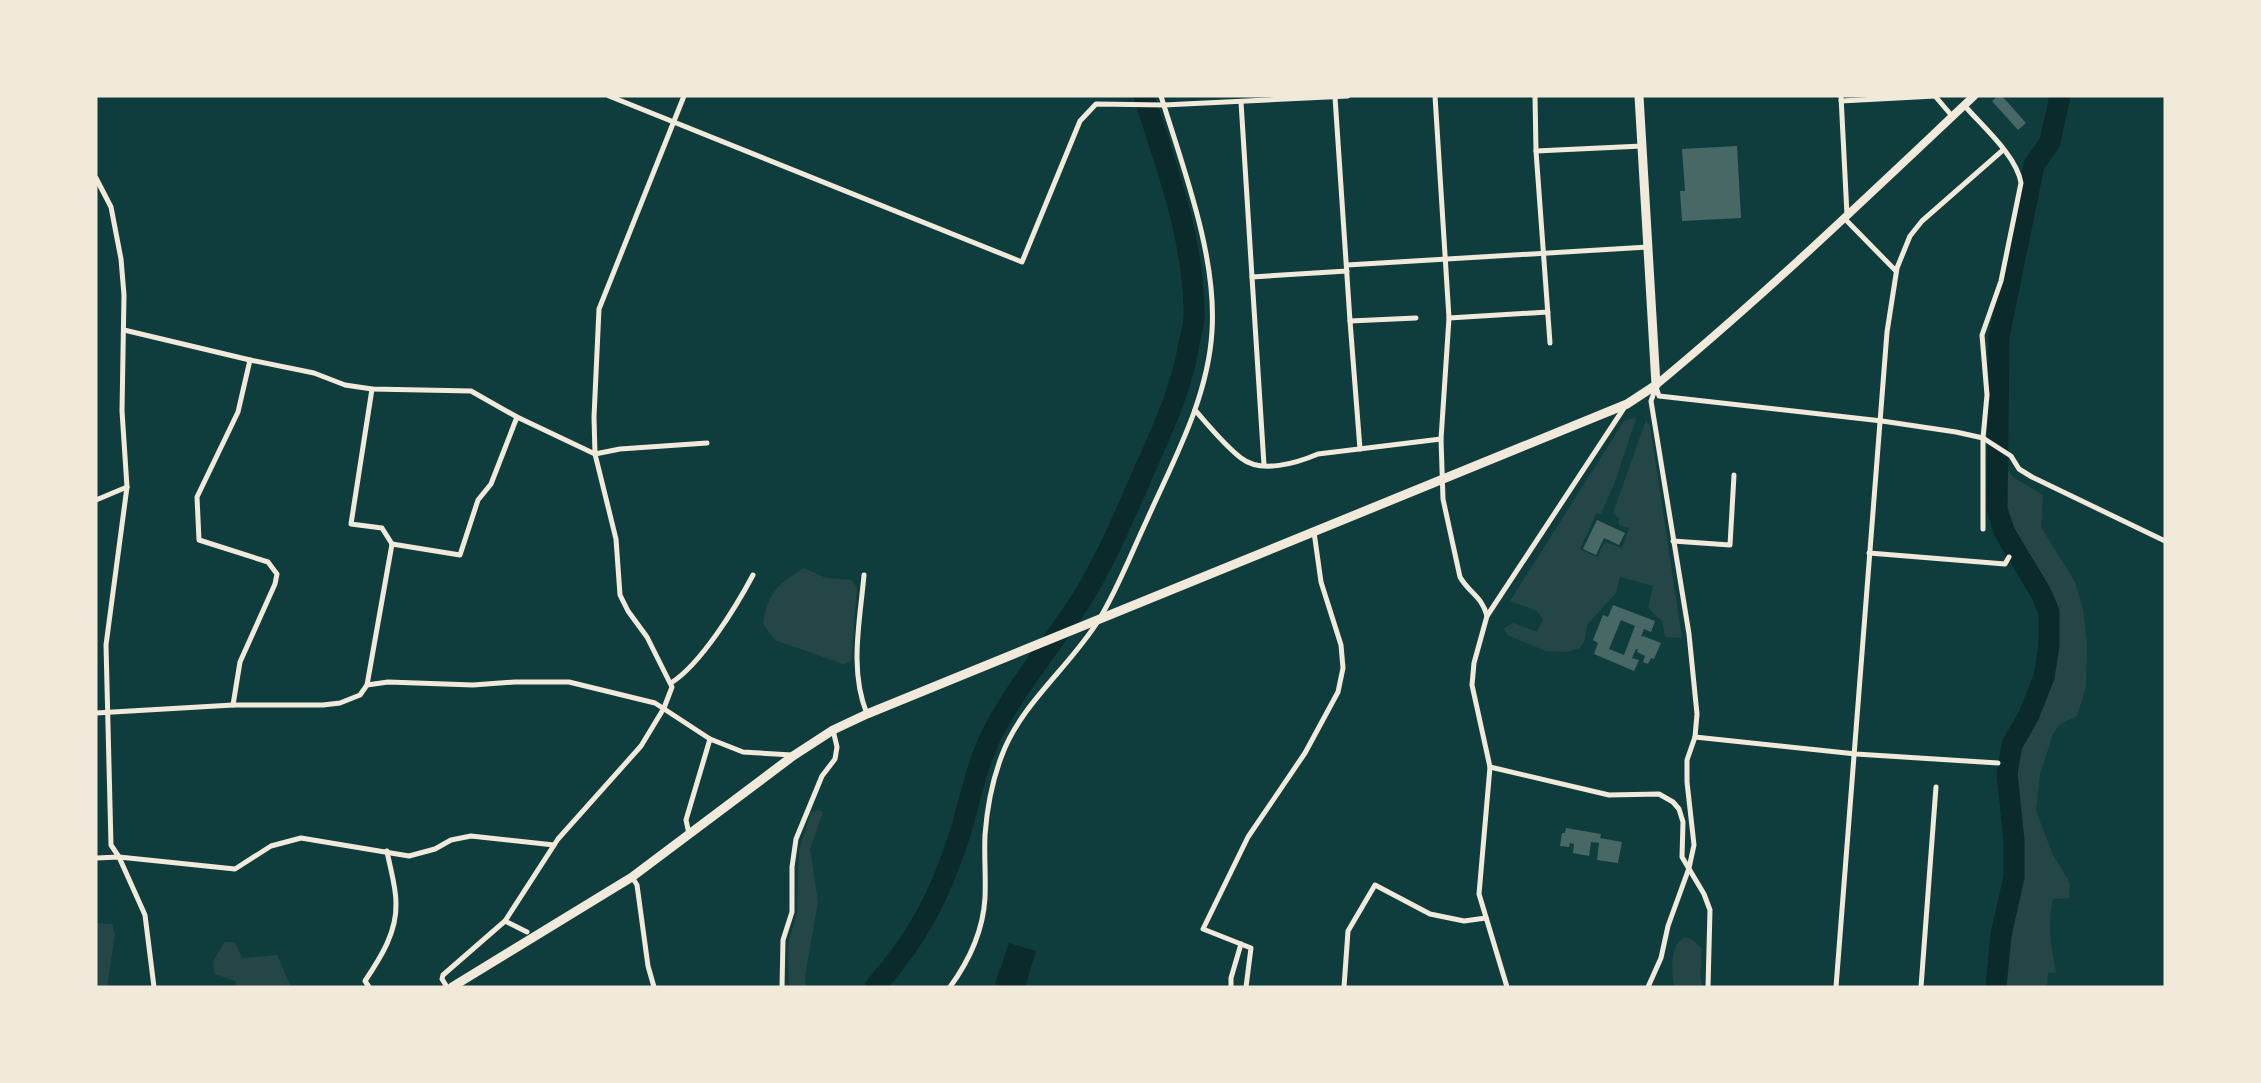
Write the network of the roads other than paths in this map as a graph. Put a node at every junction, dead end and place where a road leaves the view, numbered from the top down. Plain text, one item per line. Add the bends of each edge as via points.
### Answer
1 (609, 96) edge
2 (684, 96) edge
3 (1161, 96) edge
4 (1348, 96) edge
5 (1435, 96) edge
6 (1535, 96) edge
7 (1639, 96) edge
8 (1935, 96) edge
9 (1974, 96) edge
10 (1335, 97) edge
11 (1841, 99) edge
12 (1241, 102) junction
13 (1164, 105) junction
14 (1964, 105) junction
15 (1952, 116) junction
16 (673, 122) junction
17 (1641, 146) junction
18 (2003, 150) junction
19 (1536, 151) junction
20 (96, 178) edge
21 (1846, 217) junction
22 (1648, 247) junction
23 (1544, 254) junction
24 (1447, 259) junction
25 (1347, 268) junction
26 (1896, 271) junction
27 (1252, 277) junction
28 (1548, 312) junction
29 (1416, 318) dead end
30 (1449, 318) junction
31 (1350, 321) junction
32 (124, 330) junction
33 (1550, 344) dead end
34 (250, 360) junction
35 (1656, 385) junction
36 (372, 389) junction
37 (1627, 404) junction
38 (1195, 410) junction
39 (517, 417) junction
40 (1882, 421) junction
41 (1983, 438) junction
42 (1441, 439) junction
43 (707, 443) dead end
44 (1360, 449) junction
45 (595, 454) junction
46 (1264, 465) junction
47 (1734, 475) dead end
48 (1444, 479) junction
49 (127, 487) junction
50 (96, 500) edge
51 (1983, 528) dead end
52 (1314, 530) junction
53 (2165, 541) edge
54 (1673, 542) junction
55 (392, 544) junction
56 (1869, 553) junction
57 (2009, 557) dead end
58 (753, 575) dead end
59 (864, 575) dead end
60 (1487, 616) junction
61 (1099, 620) junction
62 (671, 683) junction
63 (367, 685) junction
64 (233, 705) junction
65 (664, 708) junction
66 (109, 712) junction
67 (96, 713) edge
68 (867, 714) junction
69 (833, 730) junction
70 (1695, 737) junction
71 (710, 739) junction
72 (1856, 754) junction
73 (793, 756) junction
74 (1998, 764) dead end
75 (1490, 767) junction
76 (1936, 788) dead end
77 (689, 834) junction
78 (554, 845) junction
79 (387, 851) junction
80 (119, 857) junction
81 (96, 858) edge
82 (1689, 868) junction
83 (632, 877) junction
84 (1486, 918) junction
85 (505, 921) junction
86 (527, 932) dead end
87 (1241, 944) junction
88 (154, 987) edge
89 (369, 987) edge
90 (450, 987) edge
91 (654, 987) edge
92 (782, 987) edge
93 (950, 987) edge
94 (1231, 987) edge
95 (1246, 987) edge
96 (1344, 987) edge
97 (1507, 987) edge
98 (1648, 987) edge
99 (1708, 987) edge
100 (1836, 987) edge
101 (1921, 987) edge

1 - 16 street
2 - 16 street
3 - 13 street
4 - 10 street
5 - 24 street
6 - 19 street
7 - 17 highway
8 - 11 street
8 - 15 street
9 - 14 main road
10 - 12 street
10 - 25 street
11 - 21 street
12 - 13 street
12 - 27 street
13 - 16 street via 1096,104 1080,121 1022,262
13 - 38 street via 1203,238 1210,284 1211,342
14 - 15 main road
14 - 18 street
15 - 21 main road
16 - 45 street via 599,309
17 - 19 street
17 - 22 highway
18 - 26 street via 1922,221 1910,236
18 - 41 street via 2019,171 2021,183 2001,281 1982,335 1987,395
19 - 23 street
20 - 32 street via 111,207 121,259
21 - 26 street
21 - 35 main road
22 - 23 street
22 - 35 highway
23 - 24 street
23 - 28 street
24 - 25 street
24 - 30 street
25 - 27 street
25 - 31 street
26 - 40 street via 1889,311
27 - 46 street
28 - 30 street
28 - 33 street
29 - 31 street
30 - 42 street
31 - 44 street
32 - 34 street
32 - 49 street via 122,411
34 - 36 street via 314,373 345,386
34 - 64 street via 238,411 197,497 199,540 267,562 277,574 240,662
35 - 37 highway
35 - 40 street via 1659,396
35 - 54 street via 1651,401
36 - 39 street via 471,391
36 - 55 street via 351,524 382,528
37 - 48 highway
37 - 60 street
38 - 46 street via 1241,459
38 - 61 street
39 - 45 street
39 - 55 street via 491,484 478,500 460,555
40 - 41 street
40 - 56 street
41 - 51 street
41 - 53 street via 2011,456 2019,469 2032,477
42 - 44 street
42 - 48 street
43 - 45 street
44 - 46 street
45 - 62 street via 616,539 620,595
47 - 54 street via 1730,545
48 - 52 highway
48 - 60 street via 1443,499 1458,571 1463,583 1483,602
49 - 50 street
49 - 66 street via 106,645
52 - 61 highway
52 - 87 street via 1321,582 1341,645 1341,680 1305,753 1248,837 1203,929
54 - 70 street via 1689,634
55 - 63 street
56 - 57 street via 2005,564
56 - 72 street
58 - 62 street via 694,663
59 - 68 street via 856,665
60 - 75 street via 1472,685
61 - 68 highway
61 - 93 street via 1034,701 1003,752 993,781 985,835 985,900 980,925 970,955
62 - 65 street
63 - 64 street via 360,695 340,703
63 - 65 street via 569,682
64 - 66 street
65 - 71 street
65 - 78 street via 641,746
66 - 67 street
66 - 80 street via 111,845
68 - 69 highway
69 - 73 highway
69 - 92 street via 835,759 822,776 796,839 792,912 783,940
70 - 72 street
70 - 82 street via 1687,760 1694,845
71 - 73 street via 743,752
71 - 77 street via 686,820
72 - 74 street
72 - 100 street
73 - 77 highway
75 - 82 street via 1609,795 1659,794 1679,809 1683,822 1682,857
75 - 84 street via 1479,894
76 - 101 street
77 - 83 highway
78 - 79 street via 471,836 409,856
78 - 85 street
79 - 80 street via 301,838 271,846 235,869
79 - 89 street via 397,902 389,939 365,981
80 - 81 street
80 - 88 street via 145,915
82 - 98 street
82 - 99 street via 1710,910
83 - 90 highway
83 - 91 street via 637,885
84 - 96 street via 1464,921 1430,914 1375,885 1347,931
84 - 97 street
85 - 86 street
85 - 90 street via 443,975
87 - 94 street
87 - 95 street via 1251,948

